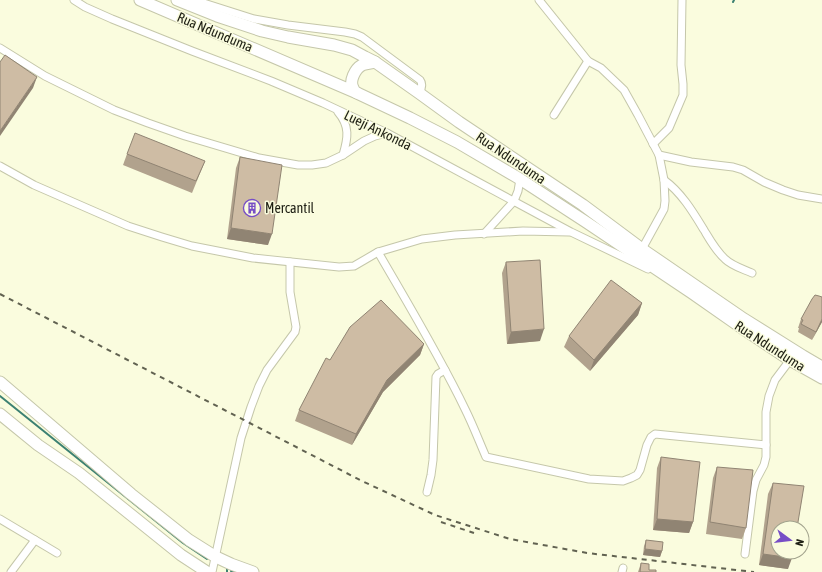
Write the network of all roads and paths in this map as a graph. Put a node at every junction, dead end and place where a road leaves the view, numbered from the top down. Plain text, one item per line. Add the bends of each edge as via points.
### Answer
1 (74, 0) edge
2 (140, 0) edge
3 (176, 0) edge
4 (196, 0) edge
5 (539, 0) edge
6 (682, 0) edge
7 (0, 48) edge
8 (588, 61) junction
9 (375, 62) junction
10 (357, 93) junction
11 (419, 93) junction
12 (336, 109) junction
13 (554, 116) dead end
14 (387, 133) junction
15 (458, 142) joint
16 (653, 144) junction
17 (343, 155) junction
18 (659, 155) junction
19 (0, 166) edge
20 (520, 179) junction
21 (664, 180) junction
22 (822, 199) edge
23 (514, 201) junction
24 (571, 232) junction
25 (484, 234) junction
26 (642, 249) junction
27 (378, 252) junction
28 (290, 262) junction
29 (752, 273) dead end
30 (674, 281) junction
31 (790, 360) junction
32 (822, 367) edge
33 (445, 370) junction
34 (822, 378) edge
35 (0, 382) edge
36 (0, 414) edge
37 (766, 445) junction
38 (427, 492) dead end
39 (0, 519) edge
40 (35, 540) junction
41 (57, 553) dead end
42 (744, 554) dead end
43 (216, 557) junction
44 (11, 572) edge
45 (207, 572) edge
46 (212, 572) edge
47 (253, 572) edge

1 - 12 street, Lueji Ankonda via 112,20 271,81
2 - 10 main road, Rua Ndunduma
3 - 9 main road, Rua Ndunduma via 262,31 352,50
4 - 11 street via 260,20 359,35 420,80 422,86
5 - 8 street
6 - 16 street via 683,95 669,128
7 - 17 street via 45,76 114,110 185,136 259,158 298,165 326,164
8 - 13 street
8 - 16 street via 601,68 624,90
9 - 10 main road via 361,66 354,73 352,84
9 - 11 main road, Rua Ndunduma
10 - 15 main road, Lueji Ankonda
11 - 26 main road, Rua Ndunduma
12 - 14 street, Lueji Ankonda
12 - 17 street via 347,127
14 - 17 street via 364,140
14 - 23 street, Lueji Ankonda
15 - 20 main road, Rua Ndunduma
16 - 18 street
18 - 21 street
18 - 22 street via 733,167 783,190
19 - 28 street via 34,185 128,226 192,246 253,258
20 - 23 street
20 - 30 main road, Rua Ndunduma
21 - 26 street via 664,210
21 - 29 street via 691,210 713,247 730,263
23 - 24 street, Lueji Ankonda
23 - 25 street
24 - 25 street via 523,231
24 - 30 street, Lueji Ankonda
25 - 27 street via 422,240
26 - 32 main road, Rua Ndunduma via 744,319
27 - 28 street via 349,267
27 - 33 street
28 - 43 street via 295,332 266,370 250,407
30 - 31 main road, Rua Ndunduma
31 - 34 main road, Rua Ndunduma
31 - 37 street via 775,380 769,396 766,412
33 - 37 street via 486,456 589,479 623,481 640,470 647,445 655,434
33 - 38 street via 436,377 433,460
35 - 43 main road via 154,513
36 - 45 main road via 181,555
37 - 42 street via 764,465 753,491
39 - 40 street
40 - 41 street
40 - 44 street
43 - 46 street
43 - 47 main road

